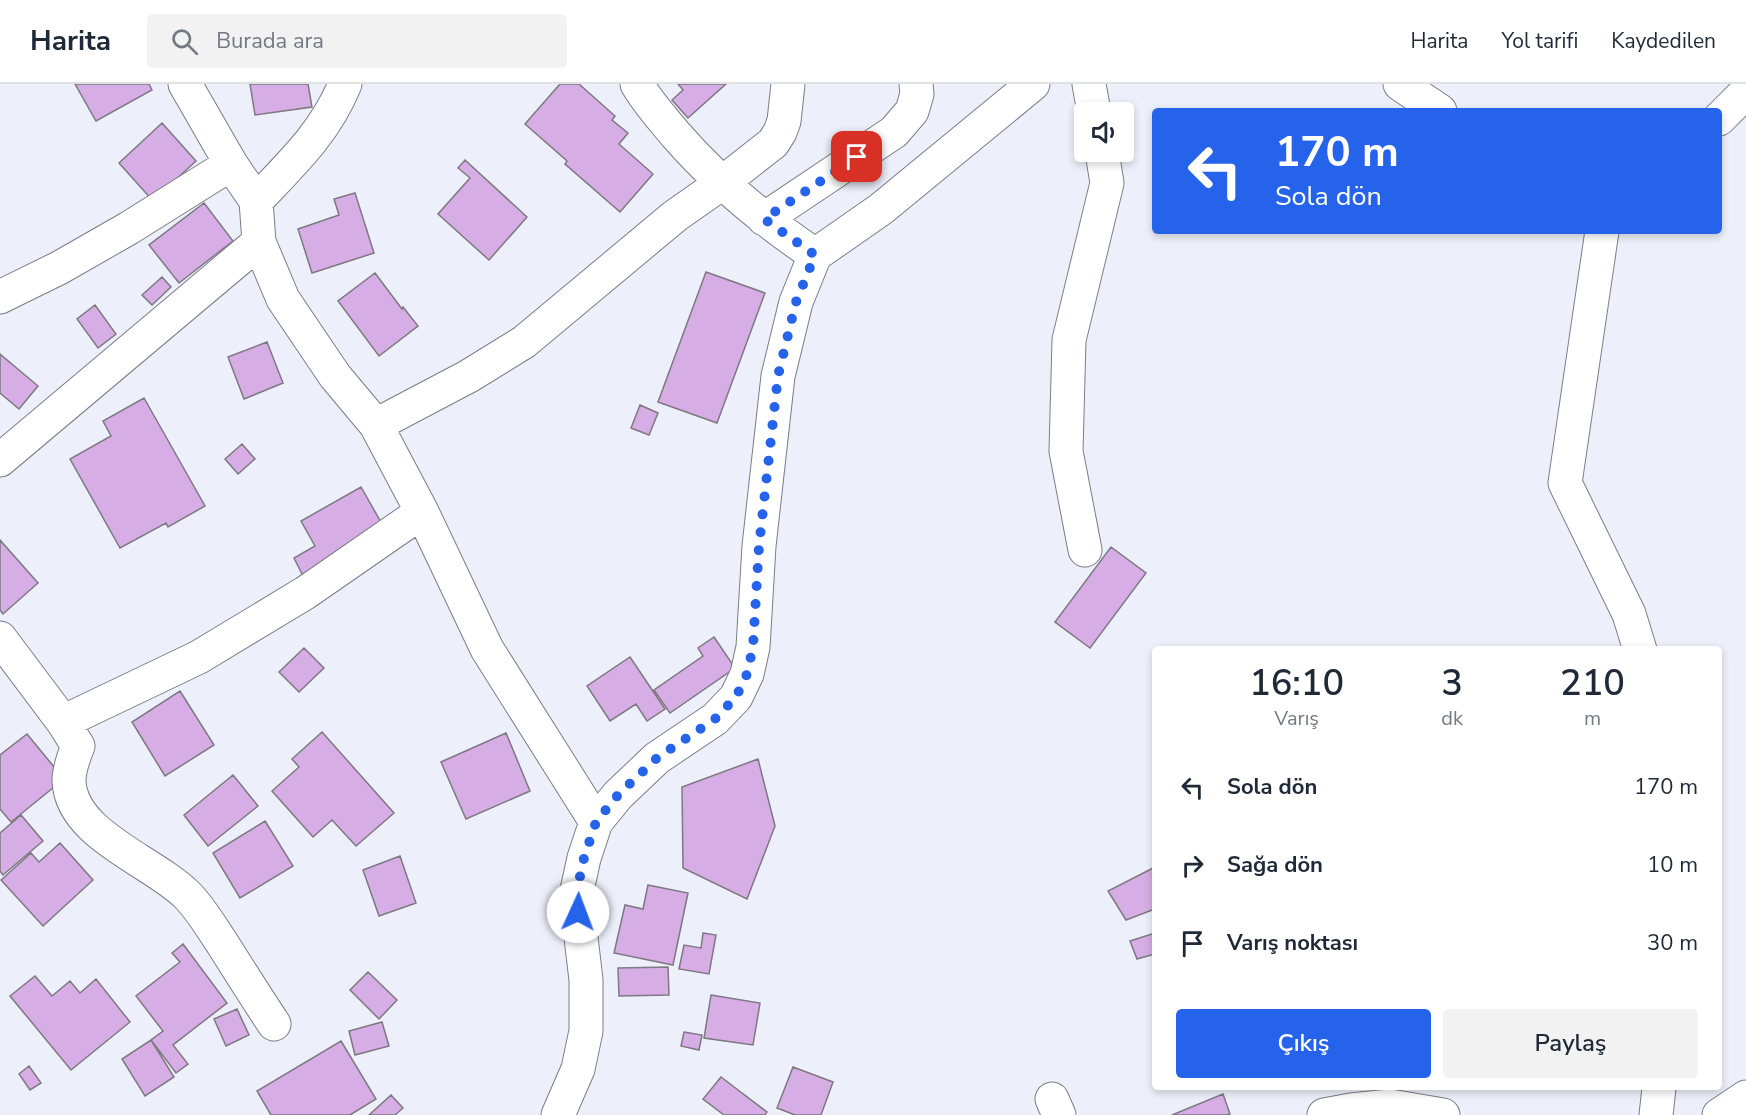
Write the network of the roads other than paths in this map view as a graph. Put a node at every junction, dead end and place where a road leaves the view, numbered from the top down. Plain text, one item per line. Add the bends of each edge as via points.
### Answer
1 (185, 84) edge
2 (345, 84) edge
3 (637, 84) edge
4 (788, 84) edge
5 (916, 84) edge
6 (1034, 84) edge
7 (1089, 84) edge
8 (1400, 84) edge
9 (1746, 92) edge
10 (1092, 102) edge
11 (1436, 108) edge
12 (1722, 116) edge
13 (1104, 162) edge
14 (231, 164) junction
15 (722, 183) junction
16 (256, 201) junction
17 (764, 219) junction
18 (1602, 234) edge
19 (259, 242) junction
20 (815, 255) junction
21 (0, 297) edge
22 (375, 424) junction
23 (0, 460) edge
24 (422, 512) junction
25 (1085, 550) dead end
26 (0, 638) edge
27 (1639, 646) edge
28 (63, 722) junction
29 (596, 822) junction
30 (274, 1024) dead end
31 (1659, 1090) edge
32 (1746, 1097) edge
33 (558, 1115) edge
34 (1324, 1115) edge
35 (1443, 1115) edge
36 (1656, 1115) edge
37 (1719, 1115) edge

1 - 14 street
2 - 16 street via 312,142
3 - 15 street via 646,101
4 - 15 street via 784,121 773,143
5 - 17 street via 912,111 894,132
6 - 20 street via 881,209
7 - 10 street
8 - 11 street
9 - 12 street
13 - 25 street via 1107,183 1069,340 1066,451
14 - 16 street
14 - 21 street via 129,228
15 - 17 street
15 - 22 street via 675,216 524,342 469,376
16 - 19 street
17 - 20 street
18 - 27 street via 1565,483 1629,614
19 - 22 street via 283,299 335,376
19 - 23 street
20 - 29 street via 796,302 778,376 759,546 753,647 747,674 736,697 715,719 657,758
22 - 24 street
24 - 28 street via 305,593 199,657
24 - 29 street via 487,649
26 - 28 street
28 - 30 street via 78,746 69,781 80,814 94,830 188,896
29 - 33 street via 576,895 586,981 586,1031 578,1069
31 - 36 street
32 - 37 street
34 - 35 street via 1390,1106

